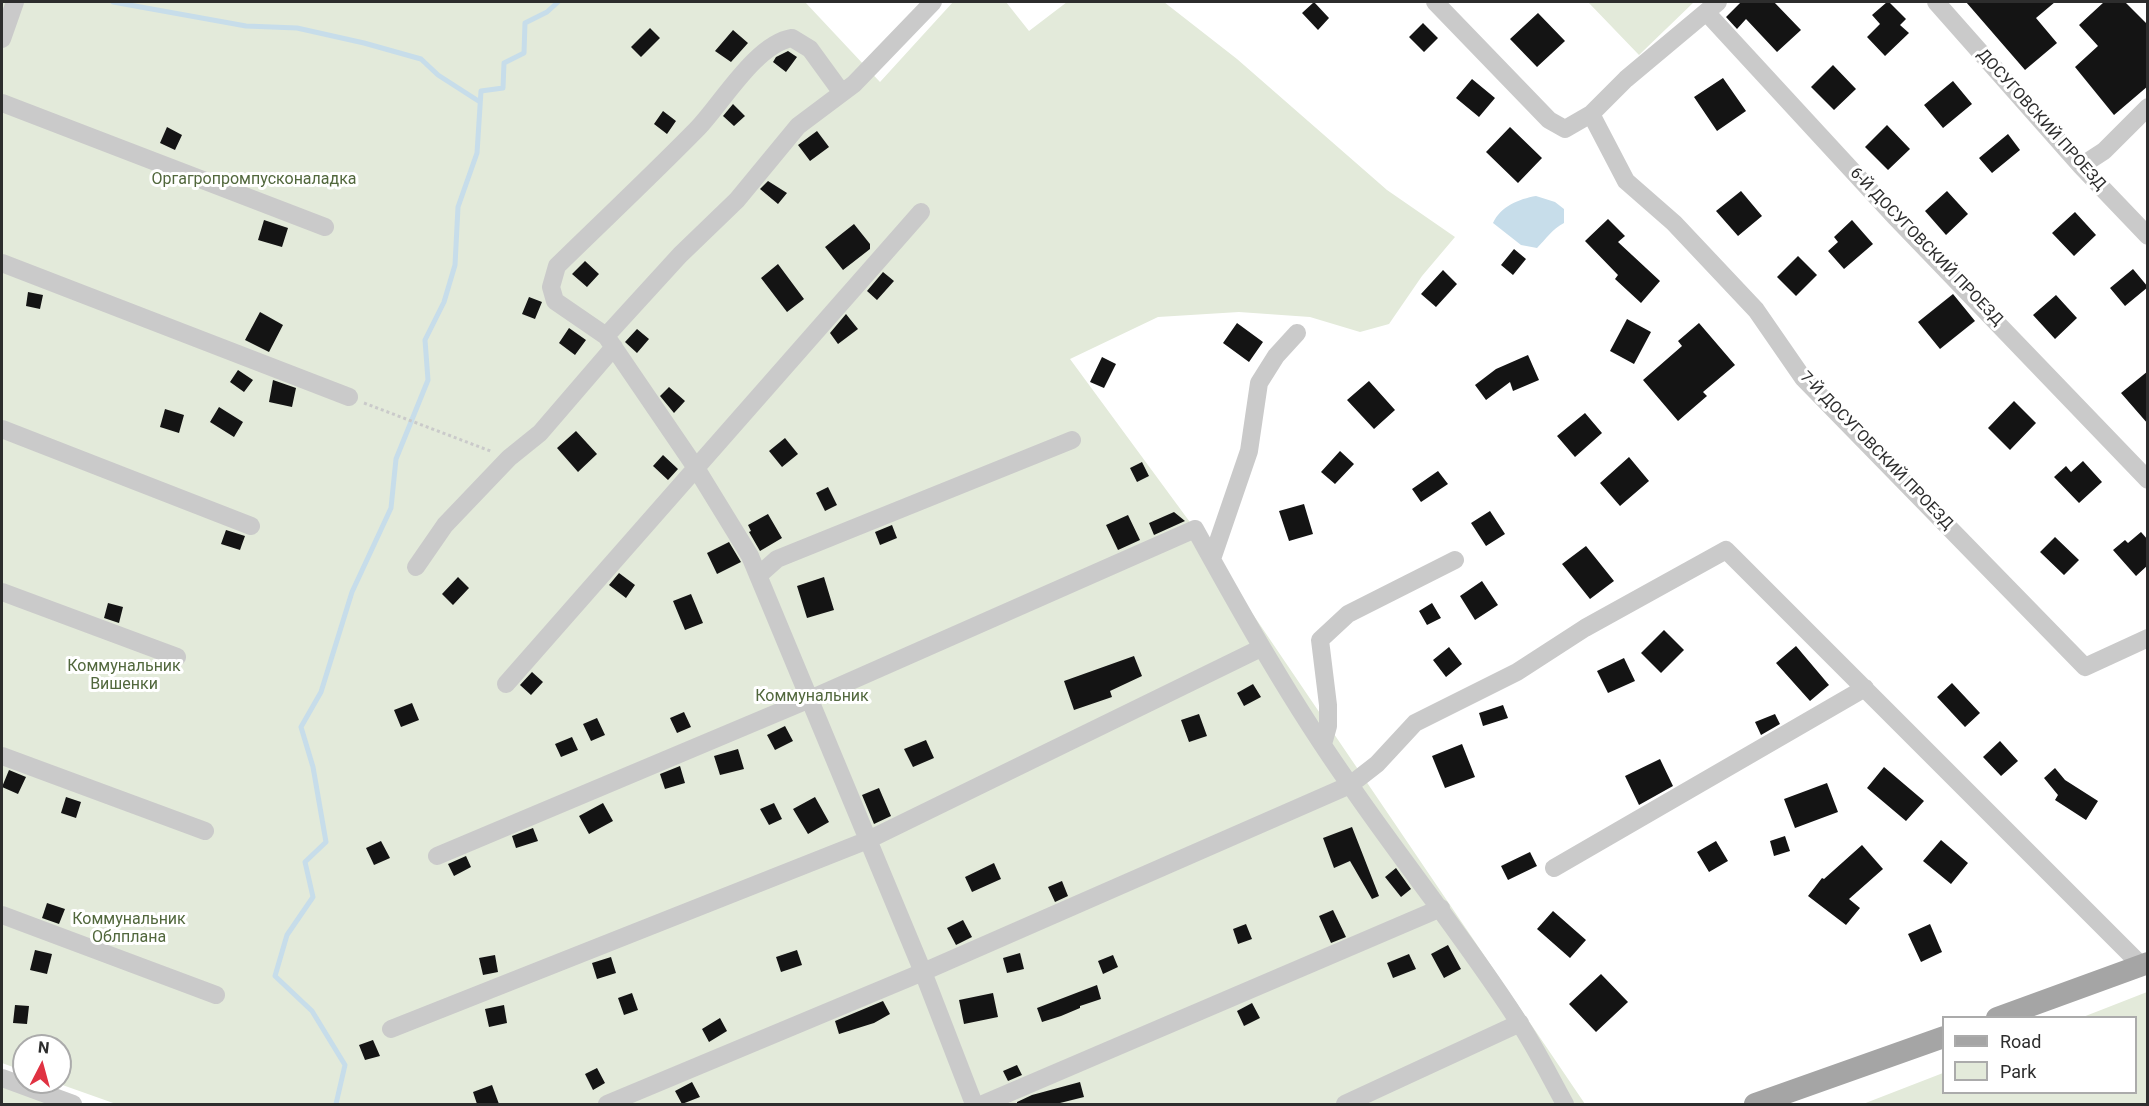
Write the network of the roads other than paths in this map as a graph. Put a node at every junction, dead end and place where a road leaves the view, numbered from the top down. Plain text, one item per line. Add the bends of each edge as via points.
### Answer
1 (15, 2) edge
2 (933, 2) edge
3 (1435, 2) edge
4 (1936, 2) edge
5 (1712, 7) edge
6 (2, 39) edge
7 (842, 93) junction
8 (2, 103) edge
9 (2148, 107) edge
10 (1591, 114) junction
11 (2081, 166) junction
12 (921, 212) dead end
13 (325, 227) dead end
14 (2148, 236) edge
15 (2, 263) edge
16 (1297, 333) dead end
17 (610, 341) junction
18 (349, 397) road end
19 (2, 429) edge
20 (1072, 440) dead end
21 (696, 468) junction
22 (2148, 480) edge
23 (251, 526) dead end
24 (1195, 529) junction
25 (1455, 560) dead end
26 (416, 567) dead end
27 (759, 575) junction
28 (2, 592) edge
29 (2148, 638) edge
30 (1261, 648) junction
31 (177, 657) dead end
32 (506, 684) dead end
33 (1864, 688) junction
34 (810, 699) junction
35 (1323, 744) junction
36 (2, 756) edge
37 (1350, 785) junction
38 (205, 831) dead end
39 (868, 840) junction
40 (437, 856) dead end
41 (1554, 868) dead end
42 (1441, 908) junction
43 (2, 915) edge
44 (2144, 964) edge
45 (923, 972) junction
46 (216, 995) dead end
47 (2000, 1016) edge
48 (1520, 1023) junction
49 (391, 1029) dead end
50 (1942, 1038) edge
51 (2, 1078) edge
52 (73, 1104) edge
53 (607, 1104) edge
54 (974, 1104) edge
55 (983, 1104) edge
56 (1344, 1104) edge
57 (1565, 1104) edge
58 (1755, 1104) edge

1 - 6 street
2 - 7 street
3 - 10 street via 1549,120 1565,129
4 - 11 street, ДОСУГОВСКИЙ ПРОЕЗД
5 - 10 street via 1626,79
5 - 22 street, 6-Й ДОСУГОВСКИЙ ПРОЕЗД via 1895,217
7 - 17 street via 798,126 737,200 680,255
7 - 17 street via 810,49 792,38 780,40 741,74 700,126 557,266 551,287 555,301
8 - 13 street
9 - 11 street via 2104,151
10 - 29 street, 7-Й ДОСУГОВСКИЙ ПРОЕЗД via 1626,181 1674,223 1756,310 1803,378 2085,667
11 - 14 street, ДОСУГОВСКИЙ ПРОЕЗД
12 - 21 street
15 - 18 street
16 - 24 street via 1259,382 1249,451 1213,556
17 - 21 street
17 - 26 street via 540,433 509,458 445,525
19 - 23 street
20 - 27 street via 777,559
21 - 27 street
21 - 32 street
24 - 30 street
24 - 34 street
25 - 35 street via 1348,614 1320,640 1328,705
27 - 34 street
28 - 31 street
30 - 35 street
30 - 39 street
33 - 37 street via 1726,550 1585,628 1517,672 1415,723 1377,764
33 - 41 street
33 - 44 street
34 - 39 street
34 - 40 street
35 - 37 street
36 - 38 street
37 - 42 street
37 - 45 street
39 - 45 street
39 - 49 street
42 - 48 street
42 - 55 street
43 - 46 street
44 - 47 main road
45 - 53 street
45 - 54 street
48 - 56 street
48 - 57 street
50 - 58 main road
51 - 52 street

